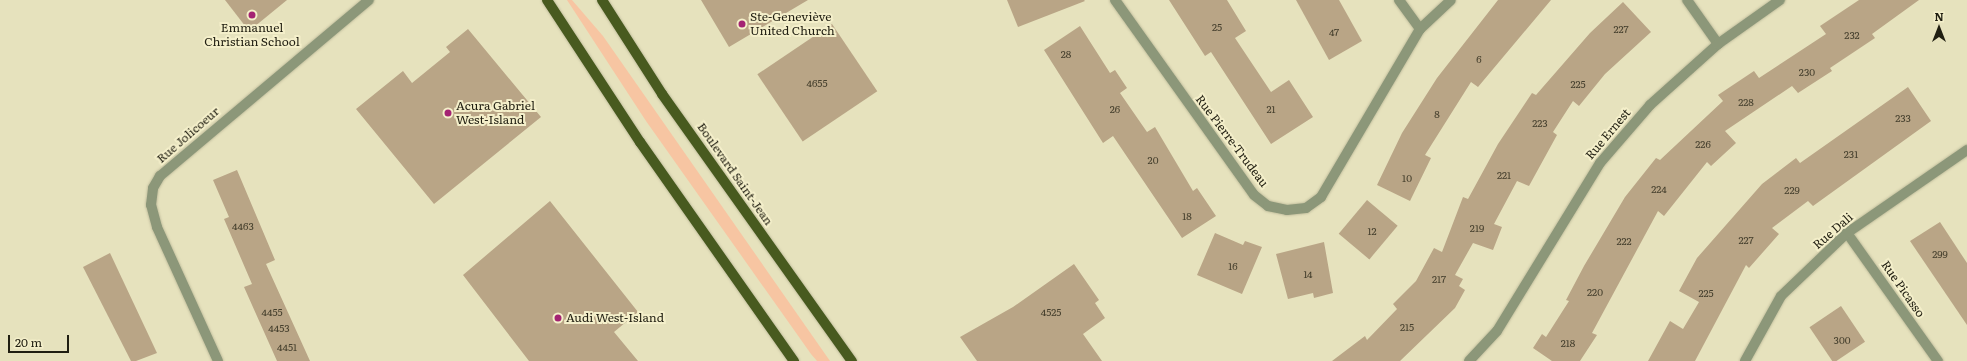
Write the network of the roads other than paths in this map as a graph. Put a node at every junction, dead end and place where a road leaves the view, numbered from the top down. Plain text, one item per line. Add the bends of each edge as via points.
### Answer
1 (369, 0) edge
2 (547, 0) edge
3 (602, 0) edge
4 (1115, 0) edge
5 (1399, 0) edge
6 (1451, 0) edge
7 (1687, 0) edge
8 (1780, 0) edge
9 (1420, 29) junction
10 (1718, 44) junction
11 (1967, 150) edge
12 (1847, 233) junction
13 (218, 361) edge
14 (794, 361) edge
15 (852, 361) edge
16 (1469, 361) edge
17 (1745, 361) edge
18 (1938, 361) edge

1 - 13 street, Rue Jolicoeur via 160,176 153,188 151,205 157,227
2 - 14 main road via 644,148
3 - 15 main road, Boulevard Saint-Jean via 662,94
4 - 9 street, Rue Pierre-Trudeau via 1254,194 1268,206 1287,210 1306,208 1321,197
5 - 9 street
6 - 9 street, Rue Pierre-Trudeau
7 - 10 street
8 - 10 street, Rue Ernest
10 - 16 street, Rue Ernest via 1650,105 1600,163 1498,331
11 - 12 street, Rue Dali
12 - 17 street, Rue Dali via 1781,296
12 - 18 street, Rue Picasso

